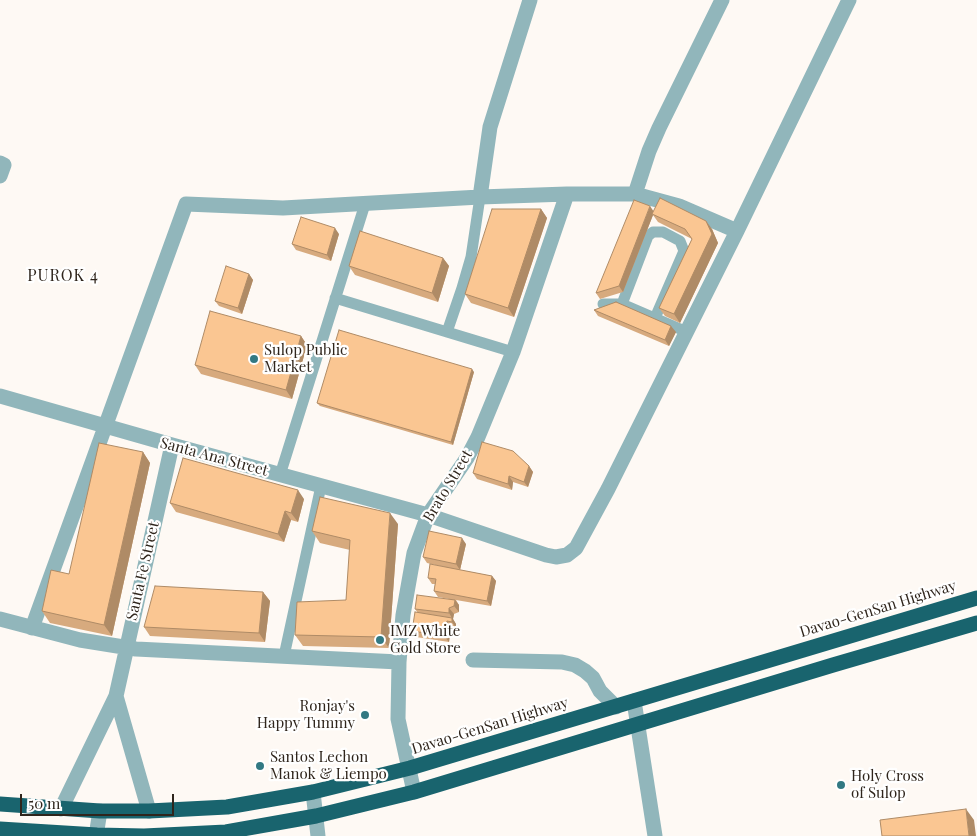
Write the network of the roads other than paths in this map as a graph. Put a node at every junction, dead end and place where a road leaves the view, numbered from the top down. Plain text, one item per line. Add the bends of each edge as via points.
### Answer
1 (530, 0) edge
2 (722, 0) edge
3 (849, 0) edge
4 (567, 194) junction
5 (635, 194) junction
6 (480, 197) junction
7 (365, 204) junction
8 (737, 231) junction
9 (336, 298) junction
10 (603, 304) dead end
11 (622, 304) junction
12 (655, 318) junction
13 (447, 332) junction
14 (687, 332) junction
15 (513, 352) junction
16 (0, 396) edge
17 (106, 427) junction
18 (172, 446) junction
19 (280, 475) junction
20 (321, 486) junction
21 (428, 515) junction
22 (977, 598) edge
23 (0, 619) edge
24 (977, 623) edge
25 (32, 628) junction
26 (125, 648) junction
27 (284, 656) junction
28 (473, 660) dead end
29 (399, 662) junction
30 (116, 696) junction
31 (634, 701) junction
32 (616, 707) junction
33 (638, 725) junction
34 (410, 768) junction
35 (313, 792) junction
36 (414, 792) junction
37 (0, 804) edge
38 (61, 808) junction
39 (100, 811) junction
40 (149, 811) junction
41 (316, 816) junction
42 (0, 829) edge
43 (96, 836) edge
44 (318, 836) edge
45 (655, 836) edge

1 - 6 street via 490,127
2 - 5 street via 659,128
3 - 8 street, Santa Ana Street
4 - 5 street
4 - 6 street
4 - 15 street, Brato Street
5 - 8 street via 680,206
6 - 7 street
6 - 13 lane via 471,257
7 - 9 lane
7 - 17 street via 252,208 186,204
8 - 14 street, Santa Ana Street
9 - 13 lane
9 - 19 lane
10 - 11 lane
11 - 12 lane
11 - 12 lane via 647,237 654,232 663,232 680,241 684,250
12 - 14 lane
13 - 15 lane
14 - 21 street, Santa Ana Street via 584,535 567,555 546,555
15 - 21 street, Brato Street via 470,451
16 - 17 street, Santa Ana Street
17 - 18 street, Santa Ana Street
17 - 25 street
18 - 19 street, Santa Ana Street
18 - 26 street, Santa Fe Street
19 - 20 street, Santa Ana Street
20 - 21 street, Santa Ana Street
20 - 27 lane
21 - 29 street, Brato Street via 412,562
22 - 31 highway, Davao-GenSan Highway
23 - 25 street
24 - 33 highway
25 - 26 street
26 - 27 street
26 - 30 street, Santa Fe Street
27 - 29 street
28 - 32 street via 562,662 575,666 593,678 600,691
29 - 34 street, Brato Street via 398,719
30 - 38 street, Santa Fe Street
30 - 40 street, Santa Fe Street
31 - 32 highway, Davao-GenSan Highway
31 - 33 street
32 - 34 highway, Davao-GenSan Highway
33 - 36 highway
33 - 45 street
34 - 35 highway, Davao-GenSan Highway
34 - 36 street, Brato Street
35 - 40 highway, Davao-GenSan Highway via 227,807
35 - 41 street
36 - 41 highway
37 - 38 highway, Davao-GenSan Highway
38 - 39 highway, Davao-GenSan Highway
39 - 40 highway, Davao-GenSan Highway
39 - 43 street
41 - 43 highway via 226,832
41 - 44 street
42 - 43 highway

